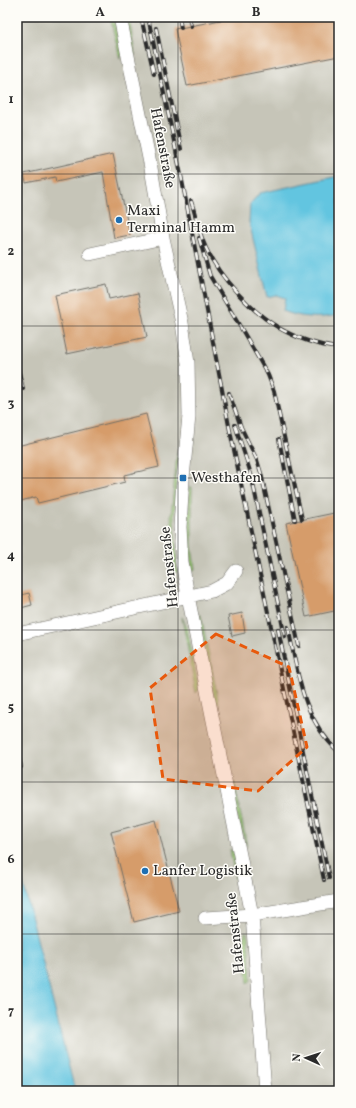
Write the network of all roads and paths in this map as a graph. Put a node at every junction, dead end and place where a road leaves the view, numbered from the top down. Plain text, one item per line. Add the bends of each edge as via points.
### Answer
1 (120, 17) edge
2 (163, 238) junction
3 (90, 254) dead end
4 (236, 571) dead end
5 (188, 596) junction
6 (17, 634) edge
7 (339, 901) edge
8 (252, 915) junction
9 (205, 918) dead end
10 (265, 1091) edge

1 - 2 street, Hafenstraße
2 - 3 street
2 - 5 street, Hafenstraße via 188,363 189,416 180,527 182,562
4 - 5 street via 227,584
5 - 6 street
5 - 8 street, Hafenstraße
7 - 8 street
8 - 9 street
8 - 10 street, Hafenstraße

